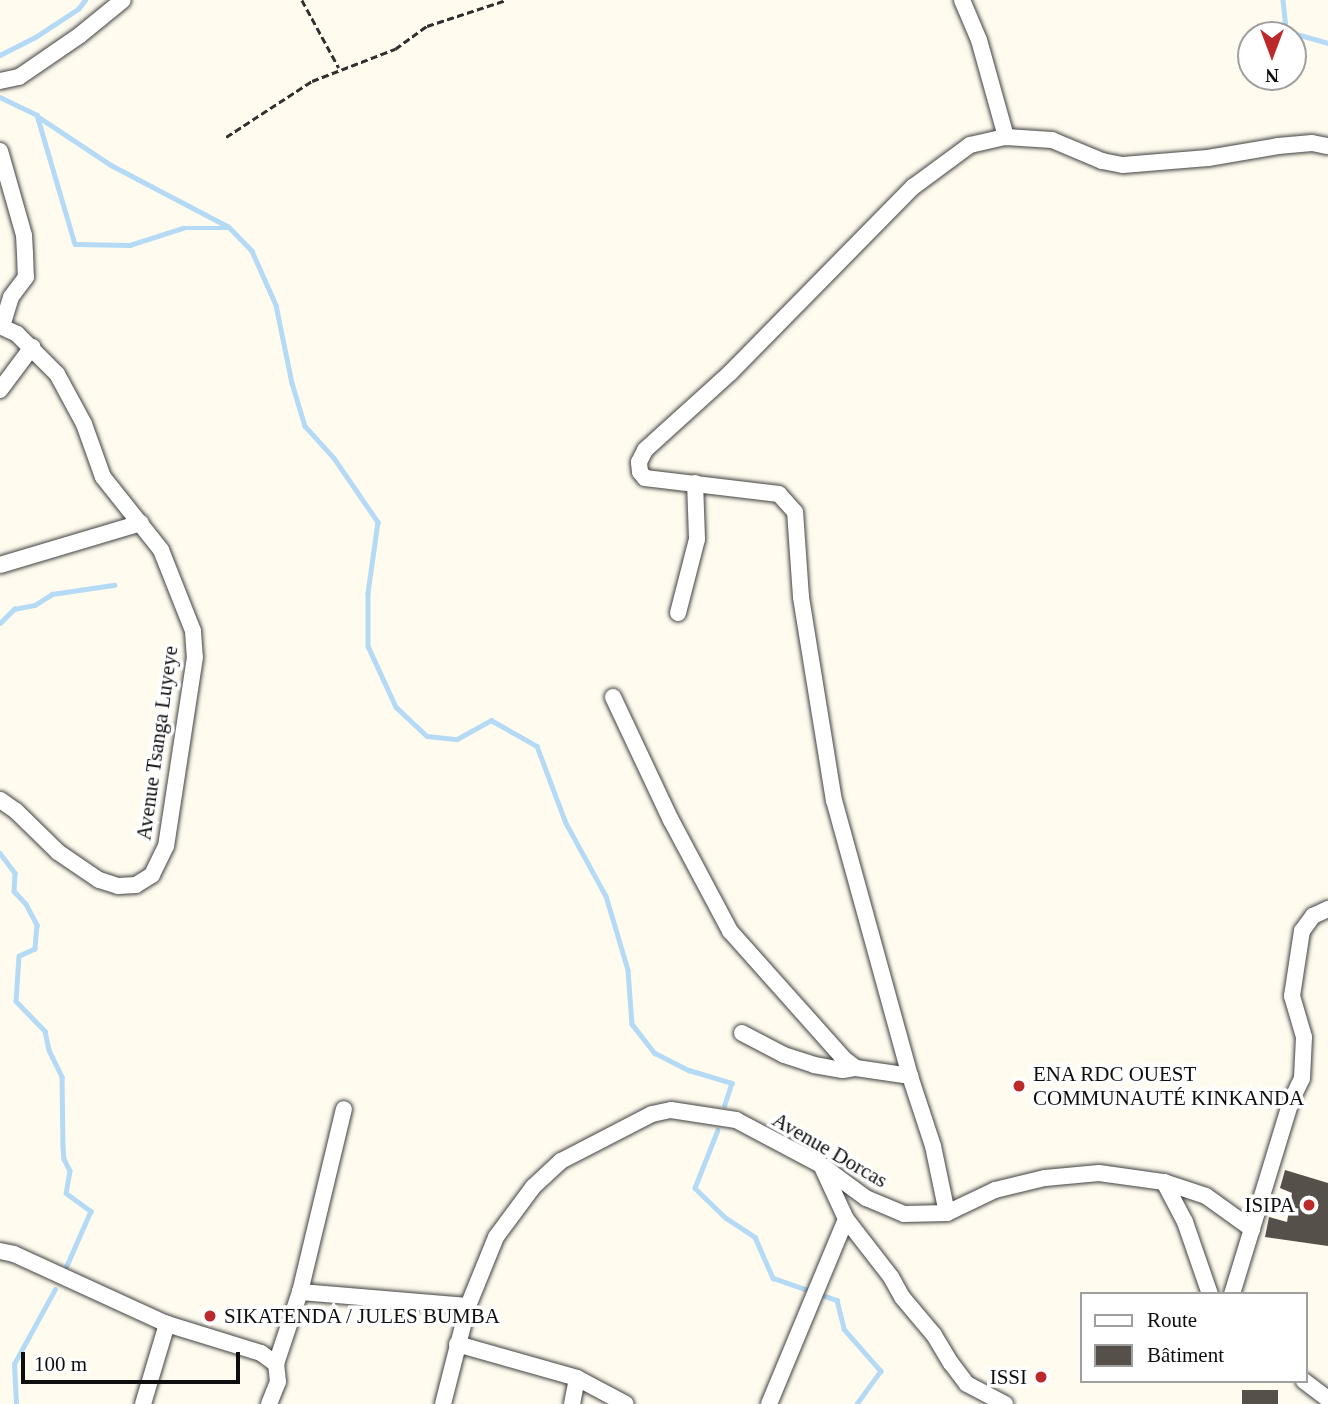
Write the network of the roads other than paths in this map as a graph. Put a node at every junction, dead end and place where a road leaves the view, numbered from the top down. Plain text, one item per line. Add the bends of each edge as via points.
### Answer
1 (123, 0) edge
2 (962, 0) edge
3 (0, 81) edge
4 (1006, 137) junction
5 (1328, 146) edge
6 (0, 151) edge
7 (1, 326) edge
8 (32, 346) junction
9 (0, 390) edge
10 (695, 483) junction
11 (141, 523) junction
12 (0, 565) edge
13 (678, 613) dead end
14 (613, 697) dead end
15 (0, 800) edge
16 (1328, 909) edge
17 (742, 1033) dead end
18 (856, 1068) junction
19 (910, 1076) junction
20 (344, 1109) dead end
21 (821, 1165) junction
22 (1164, 1182) junction
23 (947, 1213) junction
24 (846, 1219) junction
25 (1252, 1229) junction
26 (0, 1251) edge
27 (300, 1292) junction
28 (1209, 1292) edge
29 (1233, 1292) edge
30 (468, 1306) junction
31 (167, 1324) junction
32 (457, 1344) junction
33 (276, 1364) junction
34 (577, 1378) junction
35 (1307, 1383) edge
36 (1328, 1399) edge
37 (144, 1404) edge
38 (269, 1404) edge
39 (443, 1404) edge
40 (572, 1404) edge
41 (626, 1404) edge
42 (769, 1404) edge
43 (1004, 1404) edge

1 - 3 street via 19,77
2 - 4 street via 979,40
4 - 5 street via 1052,140 1123,165 1289,145
4 - 10 street via 970,145 913,187 731,372 645,450 639,462 645,478
6 - 7 street via 24,235 26,277 11,297
7 - 8 street, Avenue Tsanga Luyeye
8 - 9 street
8 - 11 street, Avenue Tsanga Luyeye via 69,395 103,477
10 - 13 street via 697,539
10 - 19 street via 779,494 795,512 801,597 834,801
11 - 12 street
11 - 15 street, Avenue Tsanga Luyeye via 161,550 186,612 195,657 166,846 152,875 136,885 99,880 58,852
14 - 18 street via 730,931
16 - 25 street via 1313,916 1302,931 1292,996 1304,1037 1302,1078
17 - 18 street via 814,1065
18 - 19 street
19 - 23 street via 933,1146
20 - 27 street
21 - 23 street, Avenue Dorcas via 866,1198 904,1214
21 - 24 street
21 - 30 street, Avenue Dorcas via 737,1120 671,1110 652,1114 561,1161 533,1187 496,1237
22 - 23 street via 1099,1173 1045,1178 995,1190
22 - 25 street via 1206,1196
22 - 28 street via 1185,1222
24 - 42 street
24 - 43 street via 967,1384
25 - 29 street
26 - 31 street
27 - 30 street
27 - 33 street
30 - 32 street, Avenue Dorcas
31 - 33 street via 261,1353
31 - 37 street
32 - 34 street
32 - 39 street, Avenue Dorcas
33 - 38 street via 278,1382
34 - 40 street
34 - 41 street
35 - 36 street

